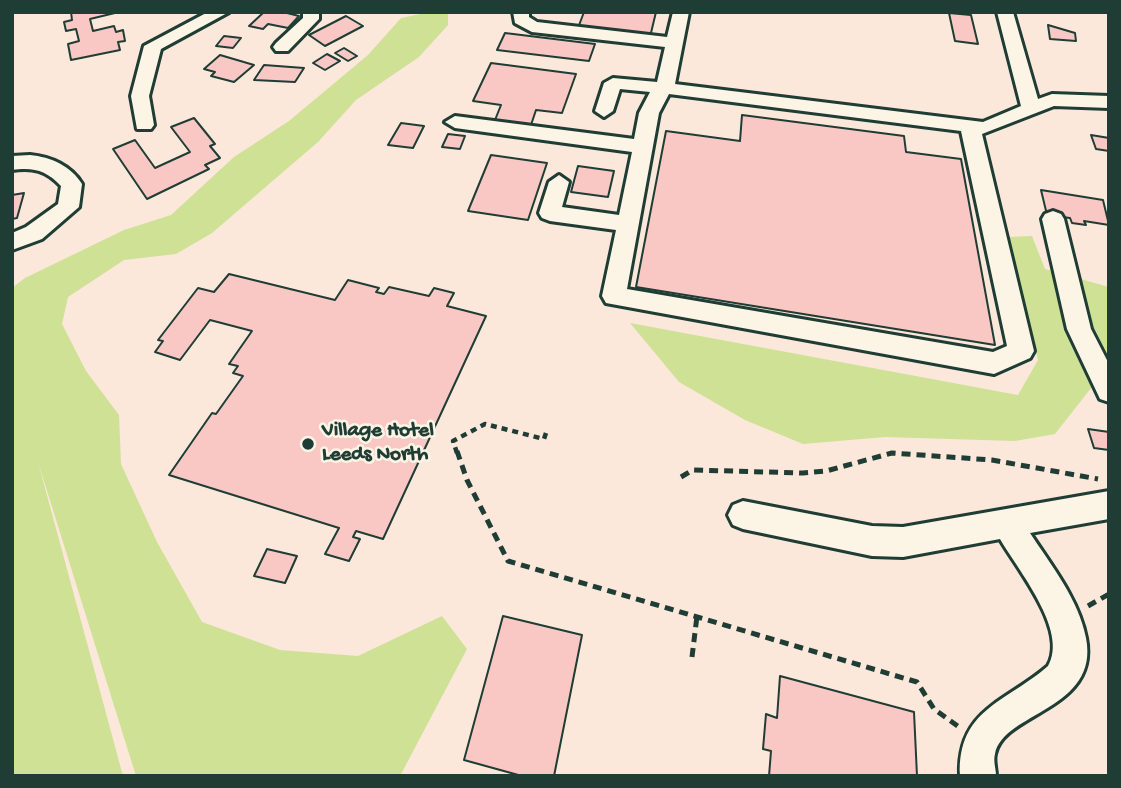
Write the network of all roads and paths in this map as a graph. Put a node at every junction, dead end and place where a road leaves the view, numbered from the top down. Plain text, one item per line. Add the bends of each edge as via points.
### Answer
1 (221, 12) edge
2 (311, 12) edge
3 (521, 12) edge
4 (681, 12) edge
5 (1004, 12) edge
6 (673, 43) junction
7 (282, 47) dead end
8 (665, 88) junction
9 (1109, 102) edge
10 (1032, 110) junction
11 (604, 111) dead end
12 (456, 122) dead end
13 (144, 125) dead end
14 (970, 126) junction
15 (643, 147) junction
16 (12, 163) edge
17 (559, 181) dead end
18 (1053, 219) dead end
19 (628, 224) junction
20 (12, 242) edge
21 (1109, 391) edge
22 (547, 433) dead end
23 (681, 477) dead end
24 (1109, 481) edge
25 (1109, 505) edge
26 (743, 515) dead end
27 (1008, 525) junction
28 (697, 615) junction
29 (692, 657) dead end
30 (983, 744) junction
31 (978, 776) edge

1 - 13 street via 153,46 139,96
2 - 7 street via 311,19
3 - 6 street via 521,19 532,27
4 - 6 street
5 - 10 street
6 - 8 street
8 - 11 street via 613,83
8 - 14 street
8 - 15 street via 655,97 649,113
9 - 10 street via 1052,100
10 - 14 street via 985,128
12 - 15 street
14 - 19 street via 1021,351 994,363 614,296
15 - 19 street
16 - 20 street via 34,160 58,168 72,184 68,207 34,233
17 - 19 street via 550,213
18 - 21 street via 1079,329
22 - 28 path via 544,439 485,424 453,441 467,480 508,561
23 - 24 path via 694,470 826,471 892,453 992,460
25 - 27 street
26 - 27 street via 872,541 903,542
27 - 30 street via 1064,621 1071,641 1070,664 1061,680 991,728
28 - 29 path
28 - 30 path via 917,682 934,709
30 - 31 street via 977,753

